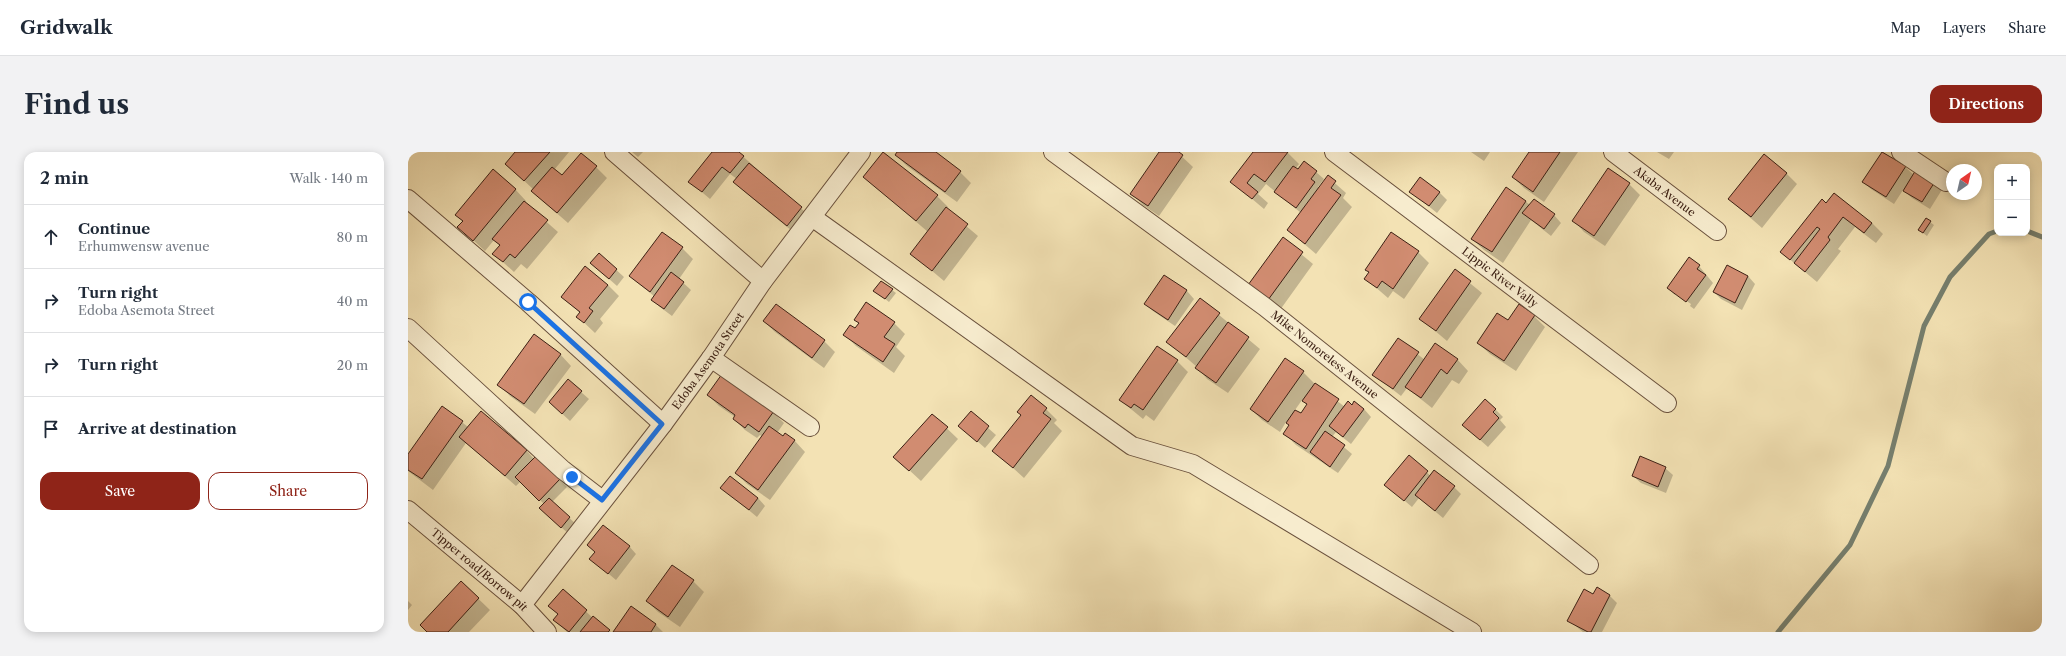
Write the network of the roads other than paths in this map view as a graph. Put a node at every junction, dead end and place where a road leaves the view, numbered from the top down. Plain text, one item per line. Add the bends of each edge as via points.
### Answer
1 (614, 152) edge
2 (860, 152) edge
3 (1053, 152) edge
4 (1334, 152) edge
5 (1613, 152) edge
6 (1901, 152) edge
7 (1946, 182) dead end
8 (408, 199) edge
9 (812, 216) junction
10 (1717, 231) dead end
11 (763, 281) junction
12 (408, 328) edge
13 (711, 358) junction
14 (1667, 403) dead end
15 (662, 424) junction
16 (810, 427) dead end
17 (602, 500) junction
18 (408, 510) edge
19 (1590, 565) dead end
20 (522, 605) junction
21 (547, 632) edge
22 (1472, 632) edge

1 - 11 street
2 - 9 street, Edoba Asemota Street
3 - 19 street, Mike Nomoreless Avenue via 1265,307
4 - 14 street, Lippic River Vally
5 - 10 street, Akaba Avenue
6 - 7 street
8 - 15 street via 528,302
9 - 11 street, Edoba Asemota Street
9 - 22 street via 1132,446 1192,464
11 - 13 street, Edoba Asemota Street
12 - 17 street via 563,470
13 - 15 street, Edoba Asemota Street
13 - 16 street
15 - 17 street, Edoba Asemota Street
17 - 20 street, Edoba Asemota Street
18 - 20 street, Tipper road/Borrow pit
20 - 21 street, Tipper road/Borrow pit

